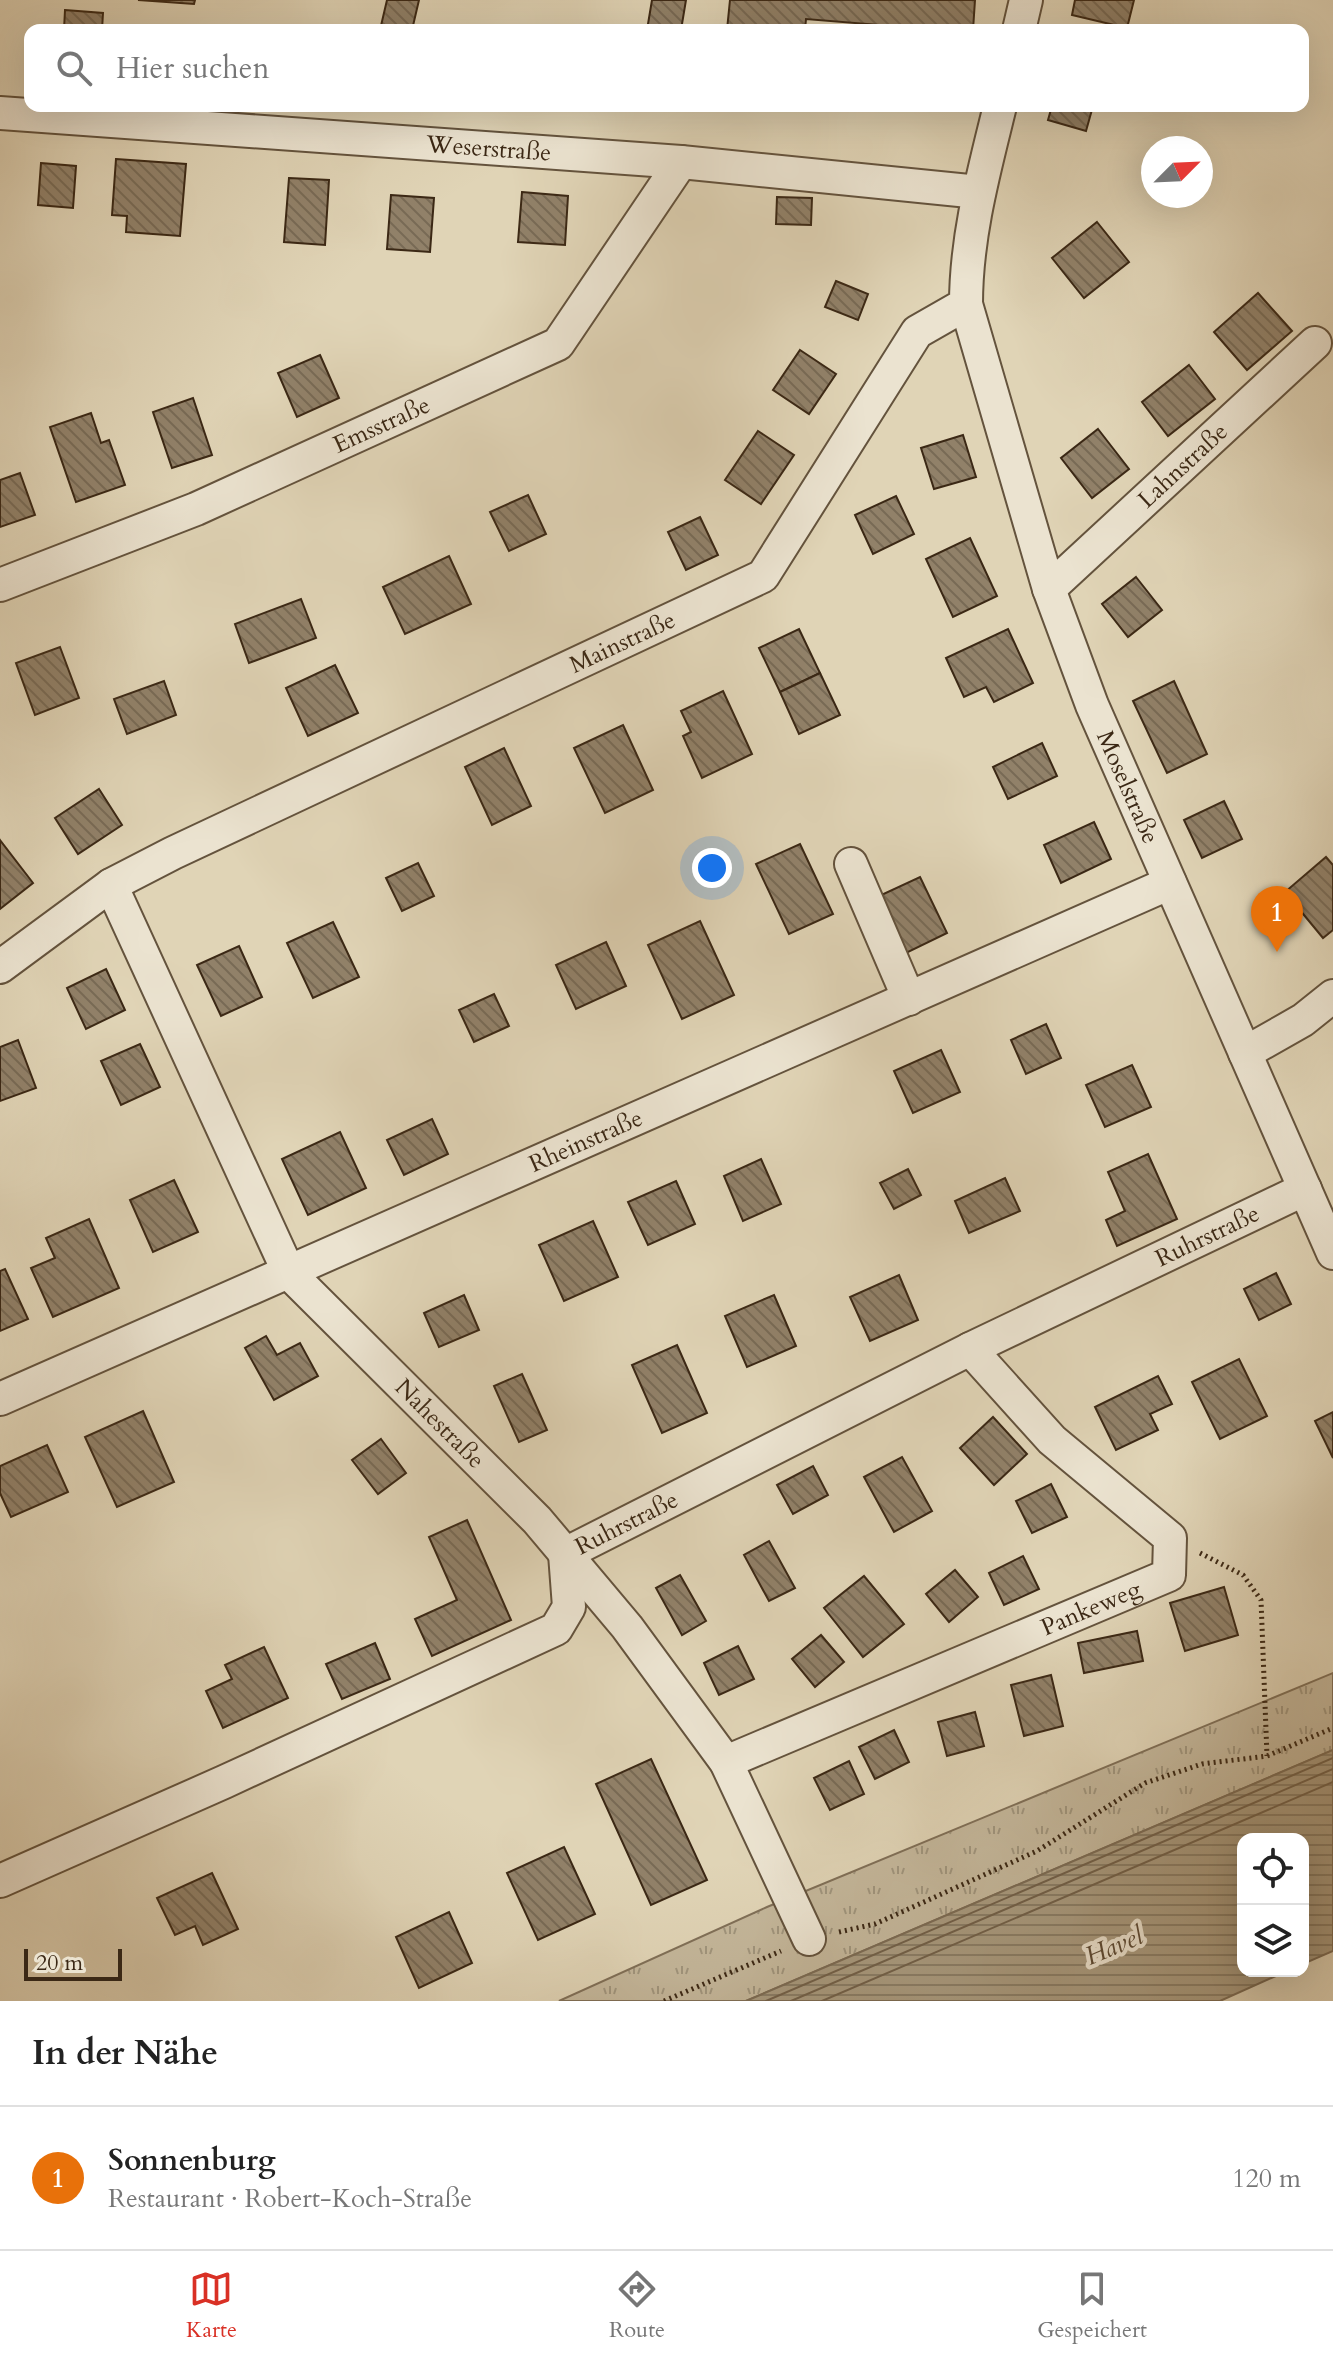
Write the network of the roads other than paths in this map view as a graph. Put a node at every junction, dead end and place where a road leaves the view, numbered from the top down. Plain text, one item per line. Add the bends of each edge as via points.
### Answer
1 (1026, 0) edge
2 (1020, 24) edge
3 (999, 112) edge
4 (0, 113) edge
5 (681, 162) junction
6 (979, 192) junction
7 (966, 304) junction
8 (1315, 343) dead end
9 (0, 585) edge
10 (1049, 589) junction
11 (851, 864) dead end
12 (1170, 883) junction
13 (111, 885) junction
14 (0, 967) edge
15 (1333, 996) edge
16 (909, 999) junction
17 (1245, 1053) junction
18 (1305, 1189) junction
19 (1333, 1253) edge
20 (289, 1273) junction
21 (970, 1349) junction
22 (0, 1399) edge
23 (565, 1554) junction
24 (726, 1762) junction
25 (0, 1881) edge
26 (809, 1939) road end

1 - 2 street
3 - 6 street
4 - 5 street, Weserstraße
5 - 6 street, Weserstraße
5 - 9 street, Emsstraße via 558,344 196,509
6 - 7 street via 966,266
7 - 10 street, Moselstraße
7 - 13 street, Mainstraße via 917,332 763,576
8 - 10 street, Lahnstraße
10 - 12 street, Moselstraße via 1092,705
11 - 16 street
12 - 16 street, Rheinstraße
12 - 17 street, Moselstraße
13 - 14 street, Mainstraße
13 - 20 street, Nahestraße
15 - 17 street
16 - 20 street, Rheinstraße
17 - 18 street, Moselstraße
18 - 19 street, Moselstraße
18 - 21 street, Ruhrstraße
20 - 22 street, Rheinstraße
20 - 23 street, Nahestraße
21 - 23 street, Ruhrstraße
21 - 24 street, Pankeweg via 1052,1440 1170,1538 1169,1575
23 - 24 street, Nahestraße via 627,1627
23 - 25 street, Ruhrstraße via 569,1607 556,1629
24 - 26 street, Nahestraße

